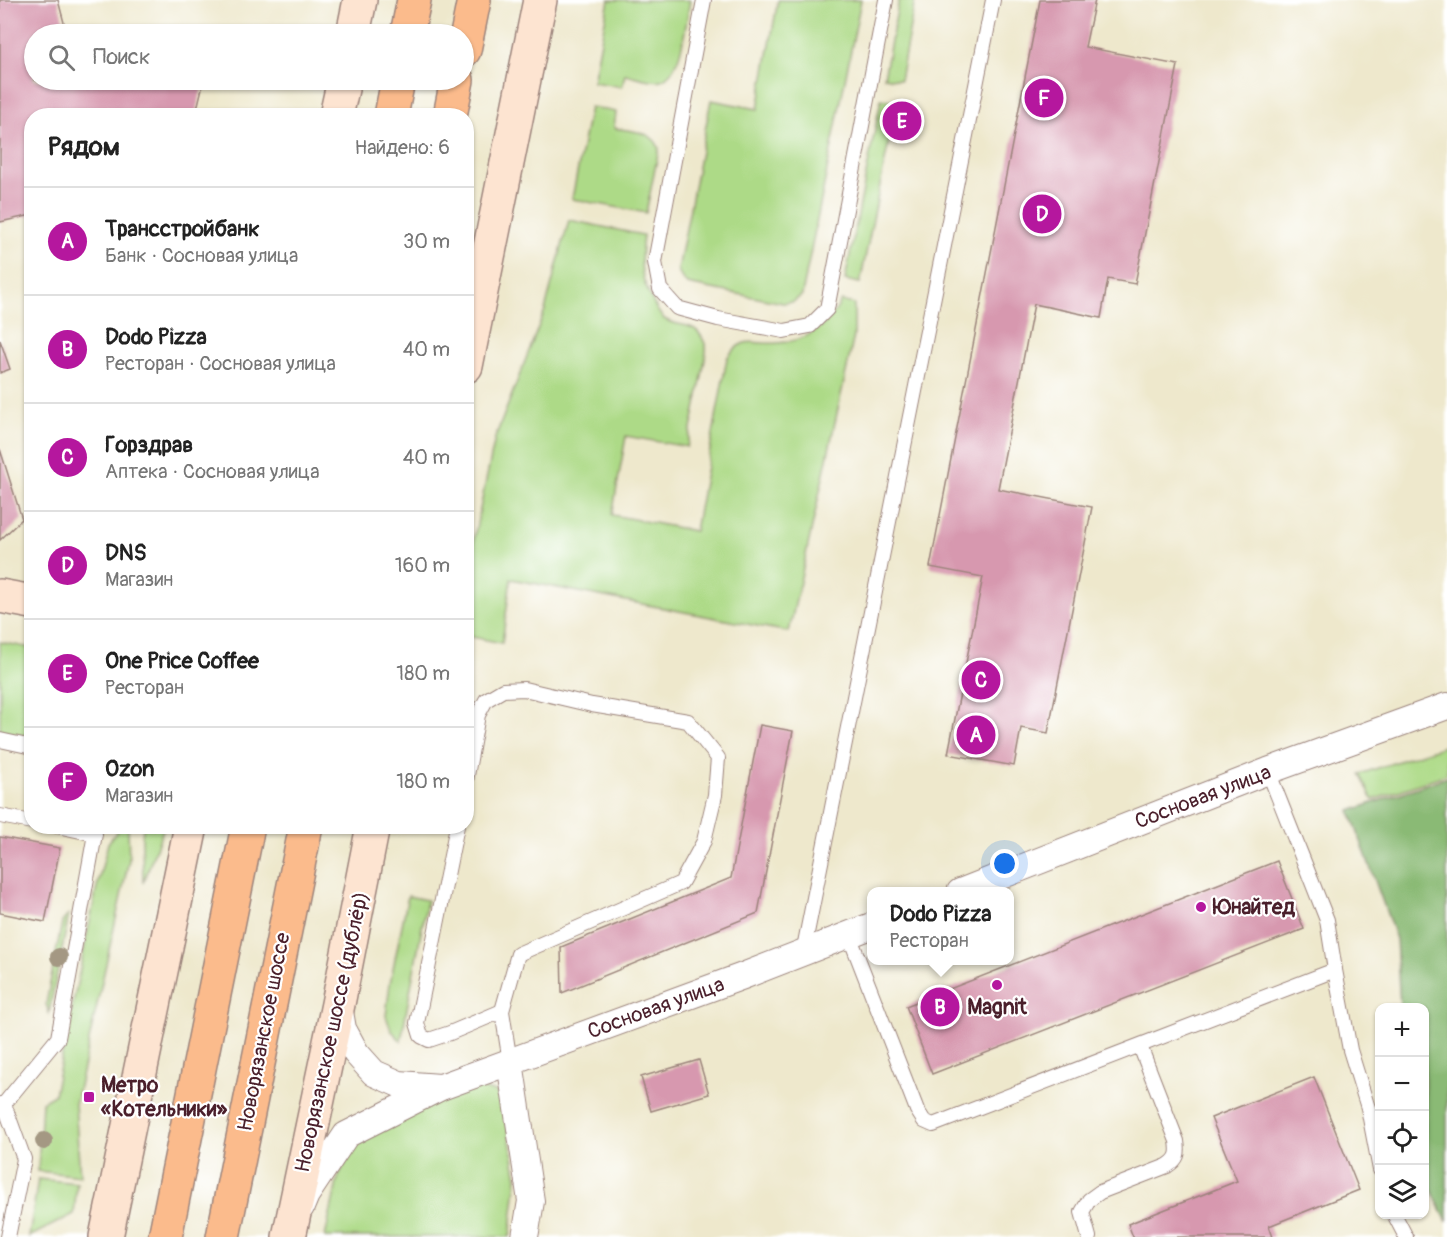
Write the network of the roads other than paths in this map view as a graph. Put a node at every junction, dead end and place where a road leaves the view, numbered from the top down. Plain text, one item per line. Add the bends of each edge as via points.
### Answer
1 (360, 0) edge
2 (414, 0) edge
3 (474, 0) edge
4 (540, 0) edge
5 (704, 0) edge
6 (886, 0) edge
7 (993, 0) edge
8 (355, 24) edge
9 (409, 24) edge
10 (469, 24) edge
11 (342, 90) edge
12 (396, 90) edge
13 (455, 90) edge
14 (338, 108) edge
15 (393, 108) edge
16 (452, 108) edge
17 (474, 326) edge
18 (0, 596) edge
19 (24, 600) edge
20 (1447, 706) edge
21 (474, 737) edge
22 (0, 740) edge
23 (24, 745) edge
24 (1268, 771) junction
25 (0, 816) edge
26 (24, 820) edge
27 (95, 834) edge
28 (189, 834) edge
29 (246, 834) edge
30 (304, 834) edge
31 (371, 834) edge
32 (455, 834) edge
33 (970, 887) edge
34 (860, 931) edge
35 (803, 953) junction
36 (867, 953) edge
37 (871, 965) edge
38 (1335, 970) junction
39 (338, 1004) junction
40 (502, 1011) junction
41 (1140, 1046) junction
42 (510, 1062) junction
43 (441, 1087) junction
44 (2, 1104) edge
45 (1379, 1165) edge
46 (1396, 1219) edge
47 (8, 1237) edge
48 (106, 1237) edge
49 (165, 1237) edge
50 (223, 1237) edge
51 (289, 1237) edge
52 (525, 1237) edge
53 (1089, 1237) edge
54 (1406, 1237) edge

1 - 8 main road
2 - 9 highway
3 - 10 highway
4 - 17 main road
5 - 6 lane via 655,262 660,289 677,308 784,331 810,326 827,309
7 - 35 lane
11 - 14 main road
12 - 15 highway
13 - 16 highway
18 - 19 main road
20 - 24 street, Сосновая улица
21 - 40 lane via 486,700 503,690 524,689 688,721 718,758 715,795 704,841 681,883 518,954
22 - 23 lane
24 - 33 street, Сосновая улица
24 - 38 lane via 1327,920
25 - 26 lane
27 - 44 lane via 58,1038
28 - 48 main road
29 - 49 highway
30 - 50 highway, Новорязанское шоссе
31 - 39 main road, Новорязанское шоссе (дублёр)
32 - 40 lane via 417,1023 421,1036 429,1040
34 - 35 street, Сосновая улица
34 - 36 lane
35 - 42 street, Сосновая улица
37 - 41 lane via 917,1110 924,1121 933,1125
38 - 41 lane
38 - 45 lane
39 - 43 street, Сосновая улица via 343,1029 356,1053 374,1073 399,1084
39 - 51 main road, Новорязанское шоссе (дублёр)
40 - 42 lane
41 - 53 lane via 1179,1152 1167,1166 1089,1200 1082,1212
42 - 43 street, Сосновая улица
42 - 52 street via 531,1201
43 - 51 street, Сосновая улица via 346,1135 306,1196
44 - 47 lane via 24,1159
46 - 54 lane

